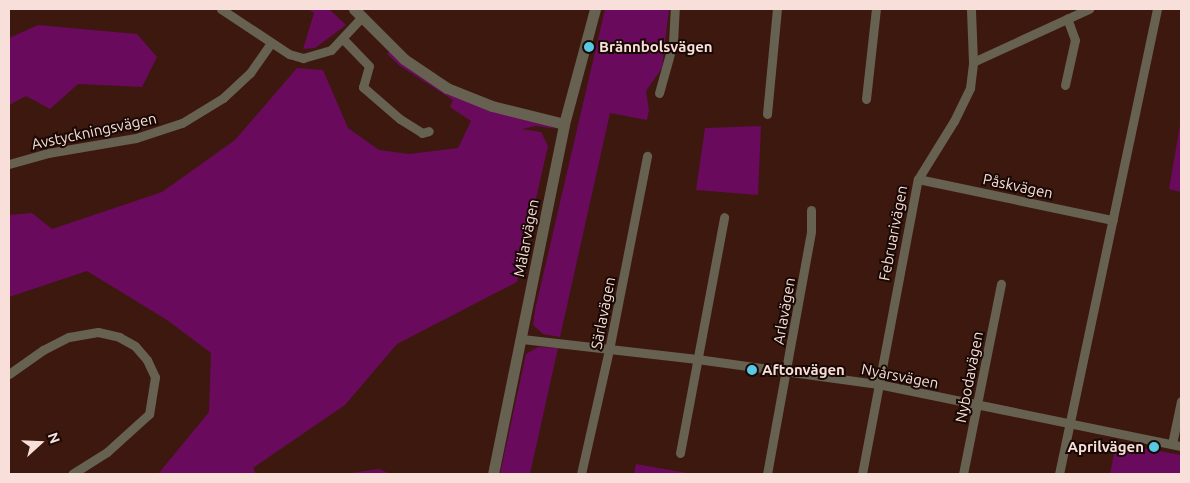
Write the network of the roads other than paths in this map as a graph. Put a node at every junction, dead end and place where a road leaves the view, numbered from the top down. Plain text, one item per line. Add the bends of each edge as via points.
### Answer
1 (221, 9) edge
2 (354, 9) edge
3 (595, 9) edge
4 (675, 9) edge
5 (777, 9) edge
6 (876, 9) edge
7 (972, 9) edge
8 (1089, 9) edge
9 (1157, 9) edge
10 (362, 18) junction
11 (1067, 18) junction
12 (343, 39) junction
13 (272, 43) junction
14 (974, 62) junction
15 (1065, 85) dead end
16 (659, 93) dead end
17 (866, 99) dead end
18 (767, 114) dead end
19 (564, 124) junction
20 (429, 131) dead end
21 (648, 156) dead end
22 (9, 164) edge
23 (918, 179) junction
24 (811, 210) dead end
25 (724, 217) dead end
26 (1113, 220) junction
27 (1001, 284) dead end
28 (522, 339) junction
29 (610, 350) junction
30 (697, 359) junction
31 (787, 371) junction
32 (9, 374) edge
33 (878, 384) junction
34 (1181, 401) edge
35 (978, 406) junction
36 (1070, 425) junction
37 (1172, 444) junction
38 (1181, 446) edge
39 (680, 453) dead end
40 (72, 474) edge
41 (493, 474) edge
42 (581, 474) edge
43 (767, 474) edge
44 (862, 474) edge
45 (963, 474) edge
46 (1059, 474) edge

1 - 13 street
2 - 10 street
3 - 19 street, Mälarvägen
4 - 16 street via 673,43
5 - 18 street
6 - 17 street
7 - 14 street, Februarivägen
8 - 11 street
9 - 26 street
10 - 12 street
10 - 19 street via 404,59 447,88 492,106
11 - 14 street
11 - 15 street via 1075,40
12 - 13 street via 331,50 303,58
12 - 20 street via 369,66 363,87 400,119 422,133
13 - 22 street, Avstyckningsvägen via 250,73 223,98 182,123 136,138 48,153
14 - 23 street, Februarivägen via 965,102
19 - 28 street, Mälarvägen
21 - 29 street, Särlavägen
23 - 26 street, Påskvägen
23 - 33 street, Februarivägen
24 - 31 street, Arlavägen via 812,231
25 - 30 street
26 - 36 street
27 - 35 street, Nybodavägen
28 - 29 street, Nyårsvägen
28 - 41 street, Mälarvägen
29 - 30 street, Nyårsvägen
29 - 42 street, Särlavägen
30 - 31 street, Nyårsvägen
30 - 39 street
31 - 33 street, Nyårsvägen
31 - 43 street, Arlavägen
32 - 40 street via 43,350 69,337 98,332 135,346 147,360 155,377 148,414 132,432
33 - 35 street, Nyårsvägen
33 - 44 street, Februarivägen
34 - 37 street
35 - 36 street, Nyårsvägen
35 - 45 street, Nybodavägen
36 - 37 street, Nyårsvägen
36 - 46 street
37 - 38 street, Nyårsvägen

